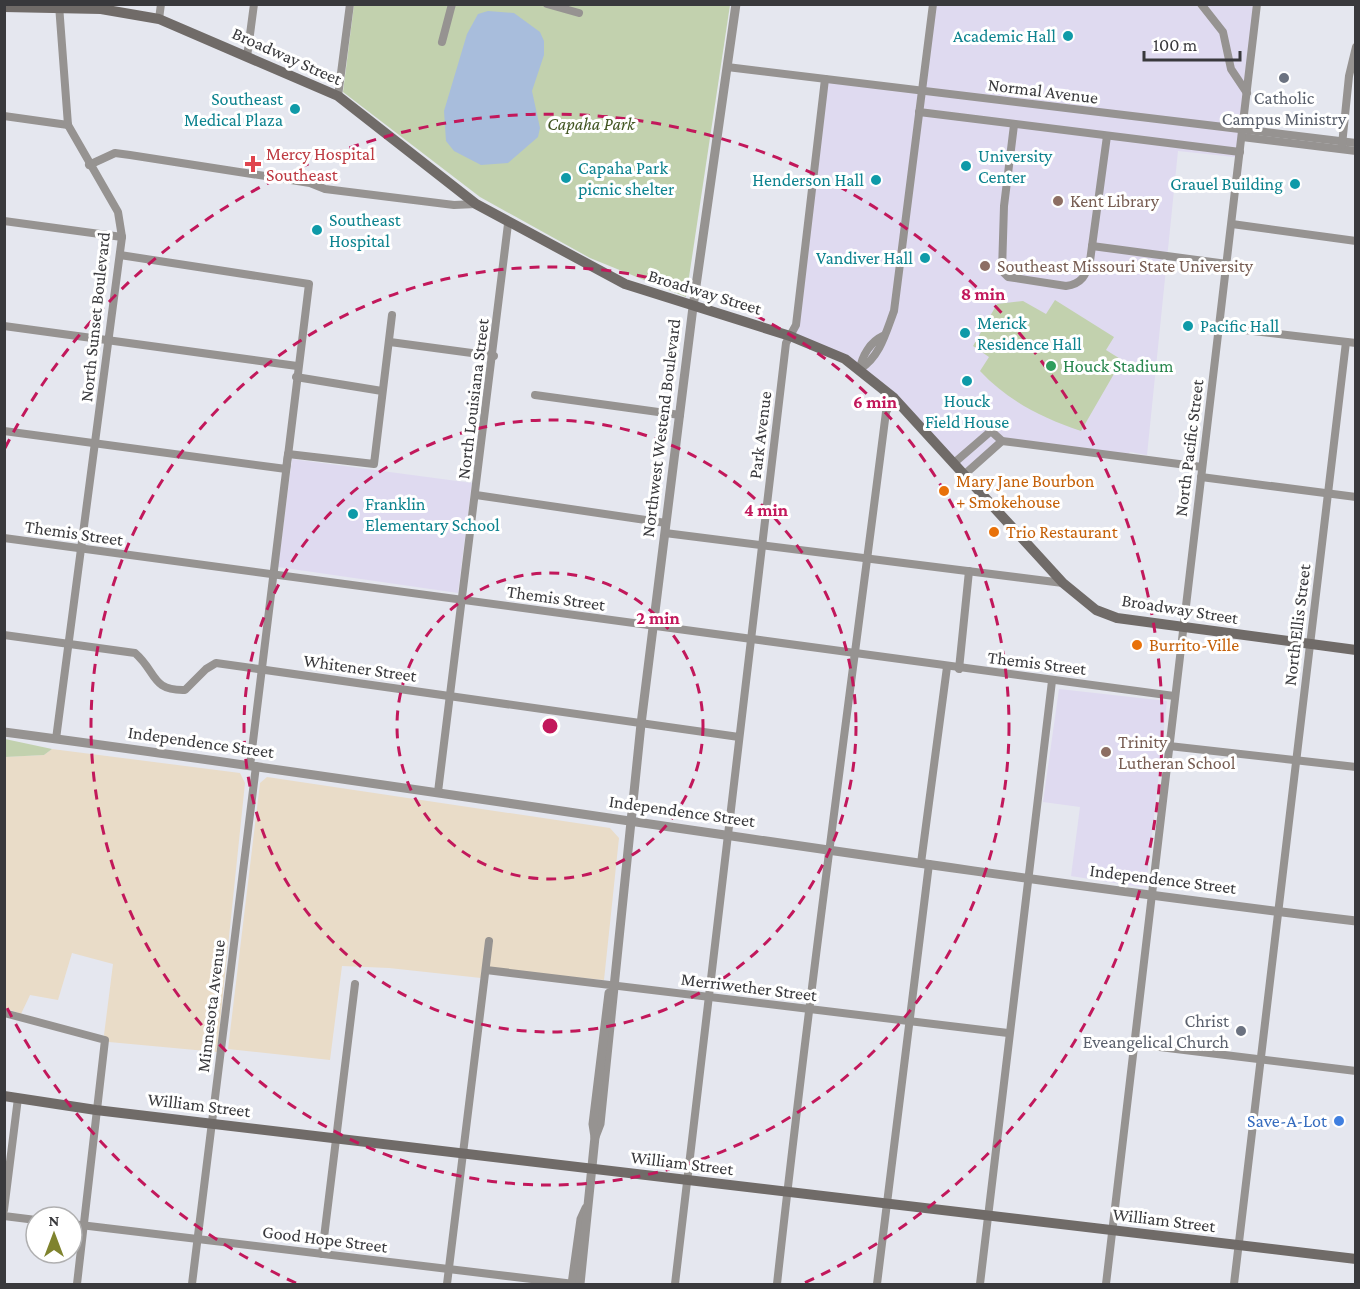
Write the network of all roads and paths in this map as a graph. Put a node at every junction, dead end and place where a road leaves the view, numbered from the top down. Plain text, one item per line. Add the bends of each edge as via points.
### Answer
1 (161, 4) edge
2 (254, 4) edge
3 (350, 4) edge
4 (452, 4) edge
5 (547, 4) edge
6 (736, 4) edge
7 (933, 4) edge
8 (1201, 4) edge
9 (1257, 4) edge
10 (59, 6) edge
11 (4, 7) edge
12 (579, 13) dead end
13 (159, 19) junction
14 (442, 42) dead end
15 (1356, 47) edge
16 (247, 57) junction
17 (727, 67) junction
18 (825, 79) junction
19 (922, 91) junction
20 (1247, 93) junction
21 (338, 96) junction
22 (919, 112) junction
23 (4, 116) edge
24 (68, 125) junction
25 (1014, 125) junction
26 (1242, 134) junction
27 (1107, 136) junction
28 (1356, 144) edge
29 (1342, 146) junction
30 (1356, 151) edge
31 (1240, 152) junction
32 (89, 165) junction
33 (476, 204) junction
34 (4, 221) edge
35 (508, 224) junction
36 (1232, 224) junction
37 (122, 237) junction
38 (1356, 241) edge
39 (1092, 246) junction
40 (120, 255) junction
41 (1227, 264) junction
42 (693, 307) junction
43 (393, 315) dead end
44 (4, 326) edge
45 (1219, 327) junction
46 (790, 336) junction
47 (108, 341) junction
48 (390, 342) junction
49 (1346, 342) junction
50 (1356, 343) edge
51 (494, 356) junction
52 (297, 366) junction
53 (860, 369) junction
54 (296, 377) junction
55 (382, 392) junction
56 (535, 395) dead end
57 (894, 398) junction
58 (680, 415) junction
59 (4, 431) edge
60 (1002, 441) junction
61 (96, 443) junction
62 (954, 464) junction
63 (1202, 467) junction
64 (285, 469) junction
65 (965, 474) junction
66 (1201, 477) junction
67 (1328, 493) junction
68 (476, 495) junction
69 (1356, 497) edge
70 (666, 523) junction
71 (665, 533) junction
72 (4, 538) edge
73 (762, 546) junction
74 (80, 549) junction
75 (867, 559) junction
76 (969, 571) junction
77 (274, 574) junction
78 (1063, 583) junction
79 (462, 600) junction
80 (654, 626) junction
81 (1182, 628) junction
82 (4, 635) edge
83 (752, 639) junction
84 (69, 643) junction
85 (1310, 645) junction
86 (1356, 650) edge
87 (854, 655) junction
88 (947, 667) junction
89 (959, 669) junction
90 (261, 670) junction
91 (1052, 681) junction
92 (448, 696) junction
93 (1174, 696) junction
94 (641, 724) junction
95 (4, 732) edge
96 (739, 737) junction
97 (56, 739) junction
98 (1169, 746) junction
99 (1296, 760) junction
100 (253, 766) junction
101 (1356, 767) edge
102 (438, 792) junction
103 (630, 821) junction
104 (726, 834) junction
105 (828, 850) junction
106 (925, 863) junction
107 (1027, 879) junction
108 (1150, 894) junction
109 (1276, 911) junction
110 (1356, 921) edge
111 (489, 941) dead end
112 (486, 970) junction
113 (355, 984) dead end
114 (613, 985) junction
115 (709, 997) junction
116 (809, 1009) junction
117 (4, 1013) edge
118 (910, 1021) junction
119 (1008, 1033) junction
120 (1135, 1044) junction
121 (1260, 1060) junction
122 (1356, 1071) edge
123 (4, 1096) edge
124 (18, 1098) junction
125 (96, 1110) junction
126 (212, 1124) junction
127 (338, 1139) junction
128 (464, 1153) junction
129 (591, 1168) junction
130 (687, 1180) junction
131 (788, 1192) junction
132 (888, 1204) junction
133 (586, 1206) junction
134 (4, 1210) edge
135 (4, 1216) edge
136 (84, 1216) edge
137 (988, 1216) junction
138 (24, 1218) edge
139 (84, 1225) edge
140 (1112, 1231) junction
141 (197, 1240) junction
142 (1238, 1246) junction
143 (322, 1254) junction
144 (1356, 1259) edge
145 (79, 1265) edge
146 (449, 1269) junction
147 (77, 1284) edge
148 (192, 1284) edge
149 (447, 1284) edge
150 (573, 1284) edge
151 (580, 1284) edge
152 (675, 1284) edge
153 (777, 1284) edge
154 (877, 1284) edge
155 (980, 1284) edge
156 (1106, 1284) edge
157 (1234, 1284) edge

1 - 13 street
2 - 16 street
3 - 21 street
4 - 14 street
5 - 12 street
6 - 17 street, Northwest Westend Boulevard
7 - 19 street
8 - 20 street via 1223,32 1231,69
9 - 20 street, North Pacific Street
10 - 11 main road, Broadway Street
10 - 13 main road, Broadway Street via 120,10
10 - 24 street, North Sunset Boulevard
13 - 16 main road, Broadway Street
15 - 29 street via 1349,75
16 - 21 main road, Broadway Street
17 - 18 street, Normal Avenue
17 - 42 street, Northwest Westend Boulevard
18 - 19 street, Normal Avenue
18 - 46 street, Park Avenue via 796,325
19 - 22 street
19 - 26 street, Normal Avenue
20 - 26 street, North Pacific Street
21 - 33 main road, Broadway Street
22 - 25 street, Normal Avenue
22 - 53 street via 894,311 883,336 862,358
23 - 24 street
24 - 32 street, North Sunset Boulevard
25 - 27 street, Normal Avenue
25 - 39 street via 1004,206 1002,271 1008,277 1076,285 1085,276
26 - 29 street, Normal Avenue
26 - 31 street, North Pacific Street
27 - 31 street, Normal Avenue
27 - 39 street
28 - 29 street, Normal Avenue
29 - 30 street, Normal Avenue
31 - 36 street, North Pacific Street
32 - 33 street via 115,153 130,154 310,183 325,189 454,205
32 - 37 street, North Sunset Boulevard via 118,212
33 - 35 main road, Broadway Street
34 - 37 street
35 - 42 main road, Broadway Street via 624,284
35 - 51 street, North Louisiana Street
36 - 38 street
36 - 41 street, North Pacific Street
37 - 40 street, North Sunset Boulevard
39 - 41 street
40 - 47 street, North Sunset Boulevard
40 - 52 street via 309,284
41 - 45 street, North Pacific Street
42 - 46 main road, Broadway Street
42 - 58 street, Northwest Westend Boulevard
43 - 48 street
44 - 47 street
45 - 49 street
45 - 63 street, North Pacific Street
46 - 53 main road, Broadway Street via 830,351
46 - 73 street, Park Avenue via 786,343
47 - 52 street
47 - 61 street, North Sunset Boulevard
48 - 51 street
48 - 55 street
49 - 50 street
49 - 67 street, North Ellis Street
51 - 68 street, North Louisiana Street
52 - 54 street
53 - 57 main road, Broadway Street
54 - 55 street
54 - 64 street
55 - 64 street via 374,464 288,454
56 - 58 street
57 - 62 main road, Broadway Street
57 - 75 street via 886,412
58 - 70 street, Northwest Westend Boulevard
59 - 61 street
60 - 62 street via 991,431
60 - 63 street
60 - 65 street
61 - 64 street
61 - 74 street, North Sunset Boulevard
62 - 65 main road, Broadway Street
63 - 66 street, North Pacific Street
64 - 77 street, Minnesota Avenue
65 - 78 main road, Broadway Street
66 - 67 street
66 - 81 street, North Pacific Street
67 - 69 street
67 - 85 street, North Ellis Street
68 - 70 street
68 - 79 street, North Louisiana Street
70 - 71 street, Northwest Westend Boulevard
71 - 73 street
71 - 80 street, Northwest Westend Boulevard
72 - 74 street, Themis Street
73 - 75 street
73 - 83 street, Park Avenue
74 - 77 street, Themis Street
74 - 84 street, North Sunset Boulevard
75 - 76 street
75 - 87 street
76 - 78 street
76 - 89 street
77 - 79 street, Themis Street
77 - 90 street, Minnesota Avenue
78 - 81 main road, Broadway Street via 1076,596 1118,618
79 - 80 street, Themis Street
79 - 92 street, North Louisiana Street
80 - 83 street, Themis Street
80 - 94 street, Northwest Westend Boulevard
81 - 85 main road, Broadway Street
81 - 93 street, North Pacific Street
82 - 84 street, Whitener Street
83 - 87 street, Themis Street
83 - 96 street, Park Avenue
84 - 90 street, Whitener Street via 135,653 159,686 171,691 185,690 216,663
84 - 97 street, North Sunset Boulevard
85 - 86 main road, Broadway Street
85 - 99 street, North Ellis Street
87 - 88 street, Themis Street
87 - 105 street
88 - 89 street, Themis Street
88 - 106 street
89 - 91 street, Themis Street
90 - 92 street, Whitener Street
90 - 100 street, Minnesota Avenue
91 - 93 street, Themis Street
91 - 107 street
92 - 94 street, Whitener Street
92 - 102 street, North Louisiana Street
93 - 98 street, North Pacific Street
94 - 96 street, Whitener Street
94 - 103 street, Northwest Westend Boulevard
95 - 97 street, Independence Street
96 - 104 street, Park Avenue
97 - 100 street, Independence Street
98 - 99 street
98 - 108 street, North Pacific Street
99 - 101 street
99 - 109 street, North Ellis Street
100 - 102 street, Independence Street
100 - 126 street, Minnesota Avenue
102 - 103 street, Independence Street
103 - 104 street, Independence Street
103 - 114 street, Northwest Westend Boulevard
104 - 105 street, Independence Street
104 - 115 street, Park Avenue
105 - 106 street, Independence Street
105 - 116 street
106 - 107 street, Independence Street
106 - 118 street
107 - 108 street, Independence Street
107 - 119 street
108 - 109 street, Independence Street
108 - 120 street, North Pacific Street
109 - 110 street, Independence Street
109 - 121 street, North Ellis Street
111 - 112 street
112 - 114 street, Merriwether Street
112 - 128 street
113 - 127 street
114 - 115 street, Merriwether Street
114 - 129 street, Northwest Westend Boulevard via 606,1008
115 - 116 street, Merriwether Street
115 - 130 street, Park Avenue
116 - 118 street, Merriwether Street
116 - 131 street
117 - 125 street via 105,1040
118 - 119 street, Merriwether Street
118 - 132 street
119 - 137 street
120 - 121 street
120 - 140 street, North Pacific Street
121 - 122 street
121 - 142 street, North Ellis Street
123 - 124 main road, William Street
124 - 125 main road, William Street
124 - 134 street
125 - 126 main road, William Street
125 - 136 street
126 - 127 main road, William Street
126 - 141 street, Minnesota Avenue
127 - 128 main road, William Street
127 - 143 street
128 - 129 main road, William Street
128 - 146 street
129 - 130 main road, William Street
129 - 133 street, Northwest Westend Boulevard
130 - 131 main road, William Street
130 - 152 street, Park Avenue
131 - 132 main road, William Street
131 - 153 street
132 - 137 main road, William Street
132 - 154 street
133 - 150 street
133 - 151 street
135 - 138 street
137 - 140 main road, William Street
137 - 155 street
139 - 141 street, Good Hope Street
140 - 142 main road, William Street
140 - 156 street, North Pacific Street
141 - 143 street, Good Hope Street
141 - 148 street, Minnesota Avenue
142 - 144 main road, William Street
142 - 157 street, North Ellis Street
143 - 146 street, Good Hope Street
145 - 147 street
146 - 149 street
146 - 150 street, Good Hope Street

